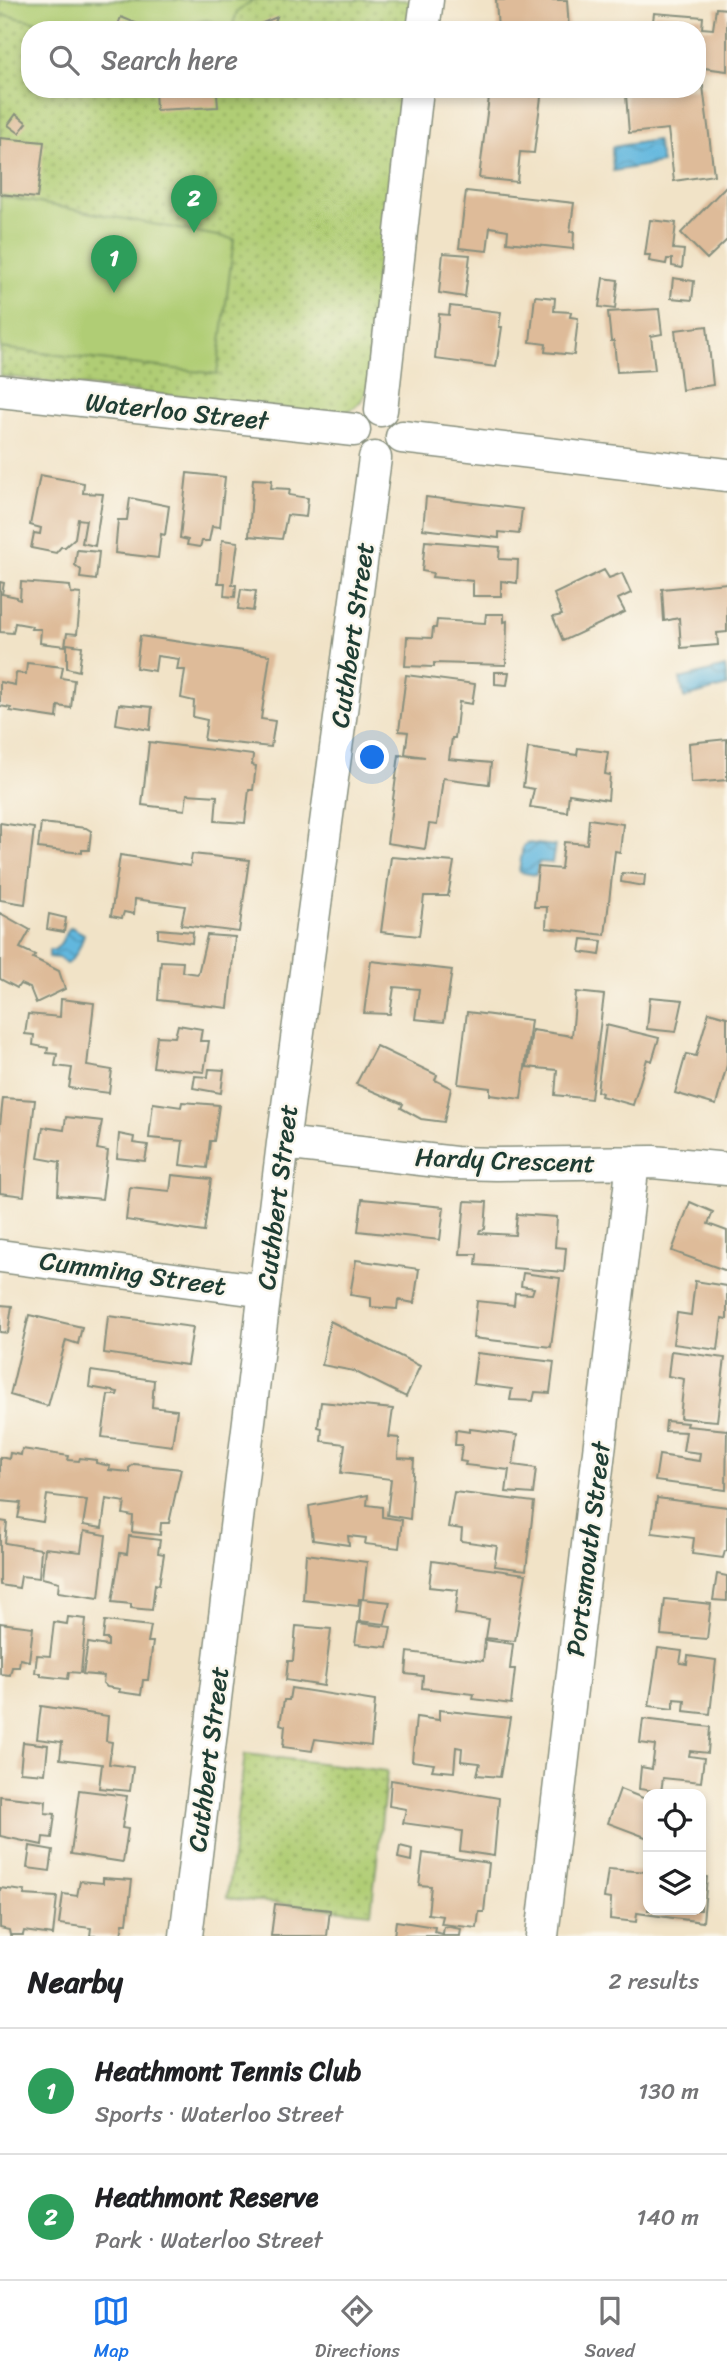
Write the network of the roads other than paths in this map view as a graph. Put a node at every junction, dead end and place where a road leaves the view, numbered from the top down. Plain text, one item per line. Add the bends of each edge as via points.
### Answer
1 (427, 0) edge
2 (424, 21) edge
3 (416, 98) edge
4 (0, 391) edge
5 (381, 410) junction
6 (354, 430) junction
7 (402, 437) junction
8 (375, 458) junction
9 (727, 475) edge
10 (283, 1143) junction
11 (633, 1162) junction
12 (727, 1169) edge
13 (0, 1256) edge
14 (265, 1291) junction
15 (186, 1936) edge
16 (542, 1936) edge

1 - 2 street
3 - 5 street
4 - 6 street, Waterloo Street
5 - 6 street via 363,415
5 - 7 street via 397,419
6 - 8 street via 359,449
7 - 8 street via 393,454
7 - 9 street
8 - 10 street, Cuthbert Street
10 - 11 street, Hardy Crescent via 456,1163
10 - 14 street, Cuthbert Street
11 - 12 street, Hardy Crescent
11 - 16 street, Portsmouth Street
13 - 14 street, Cumming Street
14 - 15 street, Cuthbert Street

